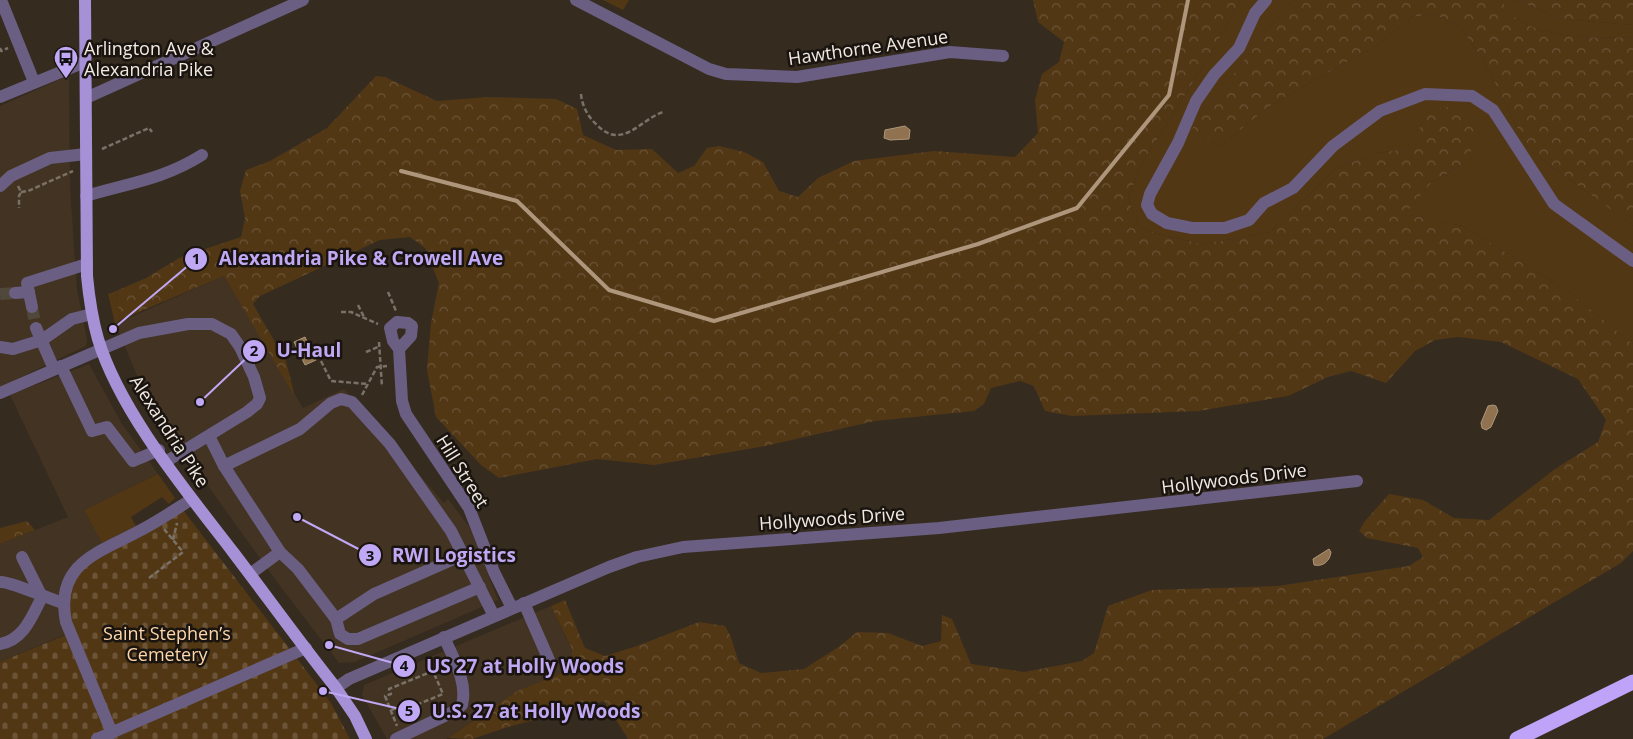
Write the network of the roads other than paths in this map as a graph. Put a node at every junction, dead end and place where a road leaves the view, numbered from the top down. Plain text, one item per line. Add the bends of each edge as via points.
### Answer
1 (1, 0) edge
2 (85, 0) edge
3 (303, 0) edge
4 (576, 0) edge
5 (1266, 0) edge
6 (1003, 56) dead end
7 (85, 62) junction
8 (34, 82) junction
9 (0, 97) edge
10 (86, 98) junction
11 (86, 154) junction
12 (202, 155) dead end
13 (0, 186) edge
14 (86, 196) junction
15 (1633, 261) edge
16 (87, 264) junction
17 (29, 292) junction
18 (14, 293) tunnel mouth
19 (32, 307) tunnel mouth
20 (92, 314) junction
21 (36, 328) tunnel mouth
22 (42, 340) junction
23 (0, 347) edge
24 (102, 349) junction
25 (400, 349) dead end
26 (58, 368) junction
27 (0, 393) edge
28 (209, 436) junction
29 (158, 450) junction
30 (166, 461) junction
31 (224, 466) junction
32 (1357, 481) dead end
33 (192, 498) junction
34 (280, 552) junction
35 (465, 554) junction
36 (22, 557) dead end
37 (250, 574) junction
38 (0, 582) edge
39 (480, 587) junction
40 (42, 596) junction
41 (63, 604) junction
42 (518, 606) junction
43 (494, 616) junction
44 (336, 619) junction
45 (444, 637) junction
46 (0, 644) edge
47 (306, 648) junction
48 (549, 660) dead end
49 (1633, 682) edge
50 (336, 688) junction
51 (112, 733) junction
52 (399, 738) edge
53 (97, 739) edge
54 (366, 739) edge
55 (1517, 739) edge

1 - 8 street
2 - 7 main road, Alexandria Pike
3 - 10 street
4 - 6 street, Hawthorne Avenue via 712,71 726,74 806,76 950,52
5 - 15 street via 1255,13 1240,48 1214,75 1196,101 1150,194 1147,205 1152,214 1167,223 1192,228 1225,228 1249,220 1264,203 1293,188 1333,146 1380,111 1425,94 1472,96 1494,110 1554,204
7 - 8 street
7 - 10 main road, Alexandria Pike
8 - 9 street
10 - 11 main road, Alexandria Pike
11 - 13 street via 50,158 11,176
11 - 14 main road, Alexandria Pike
12 - 14 street via 156,178
14 - 16 main road, Alexandria Pike
16 - 17 street via 27,283
16 - 20 main road, Alexandria Pike
17 - 18 street
17 - 19 street
20 - 22 street via 72,319
20 - 24 main road, Alexandria Pike
21 - 22 street
22 - 23 street via 13,349
22 - 26 street
24 - 26 street
24 - 28 street via 139,333 188,324 212,324 231,334 254,377 260,398 247,412
24 - 29 main road, Alexandria Pike via 125,400
25 - 42 street, Hill Street via 402,400 406,414 470,508 494,572
26 - 27 street
26 - 29 street via 92,431 107,427 133,461
28 - 30 street
28 - 31 street
29 - 30 main road, Alexandria Pike
30 - 33 main road, Alexandria Pike
31 - 34 street
31 - 35 street via 300,428 331,403 341,399 349,401 390,444
32 - 42 street, Hollywoods Drive via 939,528 683,546 609,567
33 - 37 main road, Alexandria Pike
33 - 41 street via 157,521 87,558 70,579
34 - 37 street
34 - 44 street via 298,569
35 - 39 street
35 - 44 street via 374,594
36 - 40 street
37 - 47 main road, Alexandria Pike
38 - 40 street via 6,581
39 - 43 street
39 - 44 street via 358,639 348,639 340,634
40 - 41 street
40 - 46 street via 24,631
41 - 51 street via 66,622
42 - 43 street, Hollywoods Drive
42 - 48 street, Hill Street
43 - 45 street, Hollywoods Drive
45 - 50 street, Hollywoods Drive via 349,679
45 - 52 street via 462,680 462,705
47 - 50 main road, Alexandria Pike
47 - 51 street
49 - 55 highway
50 - 54 main road, Alexandria Pike
51 - 53 street

